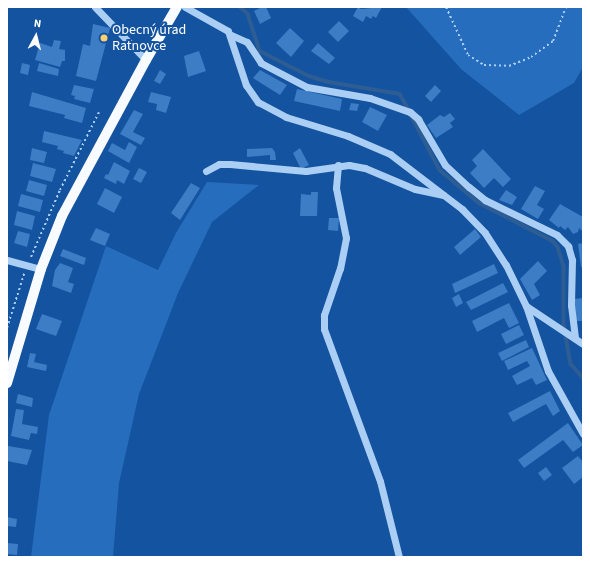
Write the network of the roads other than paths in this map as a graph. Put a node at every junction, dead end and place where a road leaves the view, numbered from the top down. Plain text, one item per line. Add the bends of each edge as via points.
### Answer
1 (95, 7) edge
2 (177, 7) edge
3 (185, 7) edge
4 (231, 35) junction
5 (146, 60) junction
6 (338, 165) junction
7 (206, 171) dead end
8 (446, 196) junction
9 (7, 260) edge
10 (41, 269) junction
11 (526, 306) junction
12 (575, 338) junction
13 (583, 344) edge
14 (7, 383) edge
15 (583, 434) edge
16 (399, 557) edge

1 - 5 street
2 - 5 main road
3 - 4 street
4 - 8 street via 246,85 258,102 286,117 348,136 390,154
4 - 12 street via 247,42 261,63 307,87 370,98 410,112 418,119 445,165 469,187 485,200 557,235 568,246 572,260 571,305
5 - 10 main road via 72,194
6 - 7 street via 306,170 220,164
6 - 8 street via 365,168 415,189
6 - 16 street via 336,188 346,238 340,268 324,315 324,329 380,481
8 - 11 street via 462,209 496,246
9 - 10 street
10 - 14 main road
11 - 12 street
11 - 15 street via 548,371
12 - 13 street

